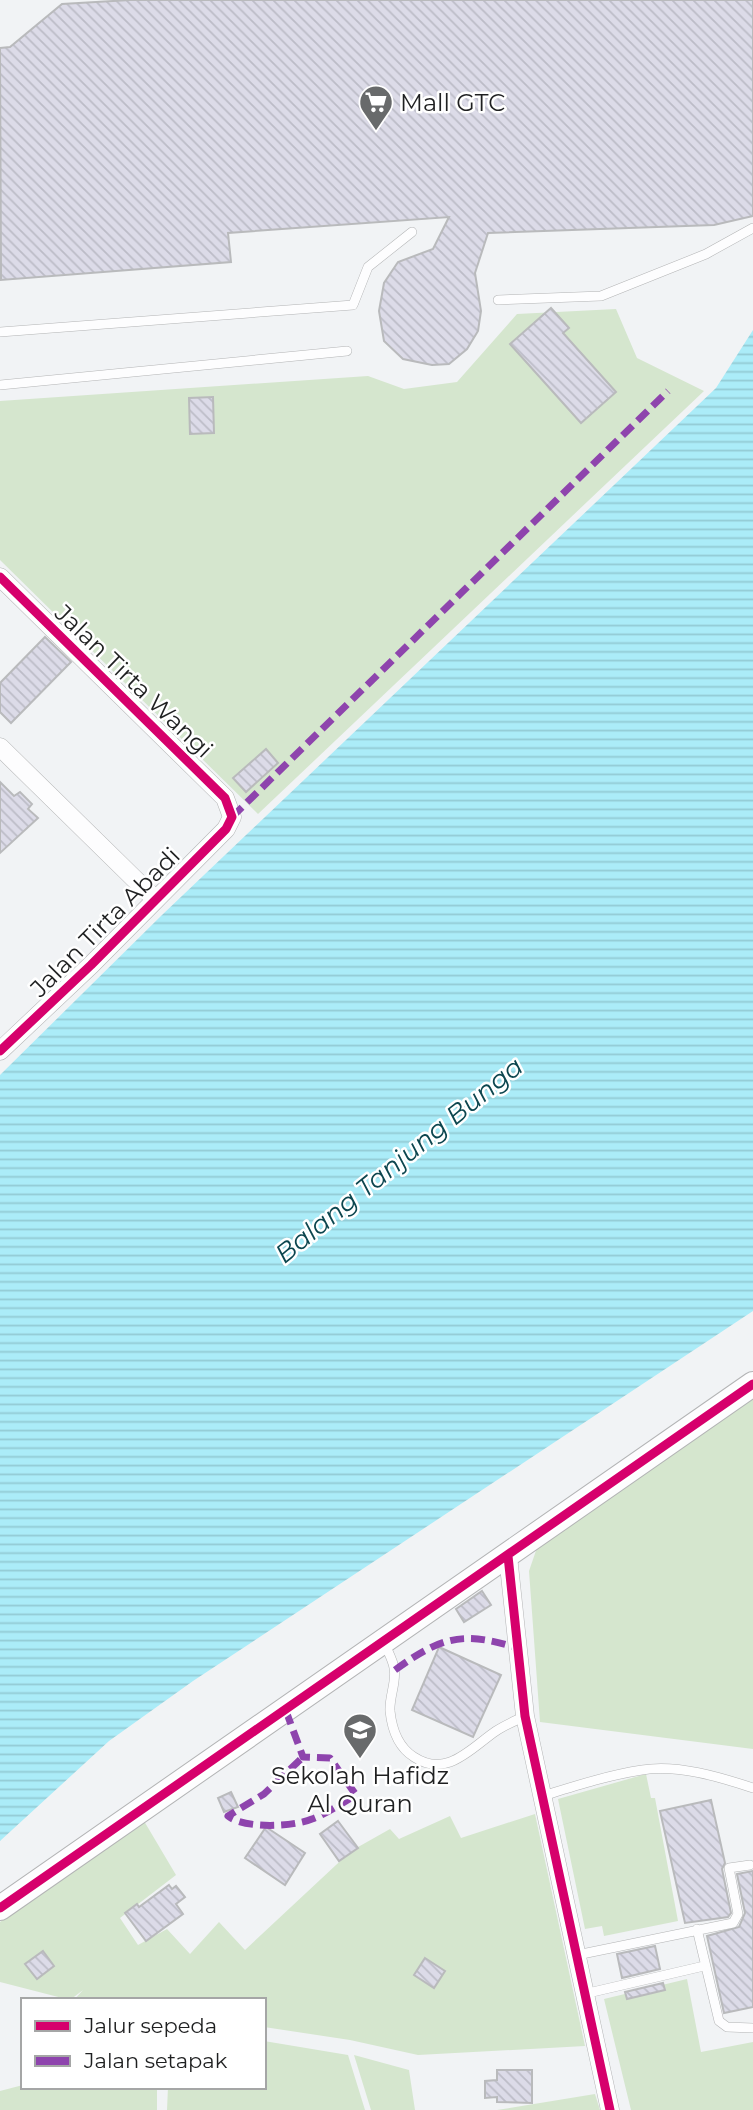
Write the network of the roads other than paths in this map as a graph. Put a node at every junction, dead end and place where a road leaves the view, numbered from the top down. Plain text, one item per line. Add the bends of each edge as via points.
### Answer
1 (753, 228) edge
2 (412, 232) dead end
3 (498, 300) dead end
4 (0, 332) edge
5 (347, 351) dead end
6 (0, 385) edge
7 (0, 577) edge
8 (0, 747) edge
9 (232, 817) joint
10 (155, 899) junction
11 (0, 1051) edge
12 (753, 1384) edge
13 (508, 1556) junction
14 (384, 1641) junction
15 (525, 1716) junction
16 (753, 1788) edge
17 (543, 1796) junction
18 (750, 1865) dead end
19 (0, 1908) edge
20 (697, 1929) junction
21 (577, 1955) junction
22 (704, 1966) junction
23 (584, 1993) junction
24 (753, 2028) edge
25 (610, 2110) edge

1 - 3 lane via 706,254 601,296
2 - 4 lane via 368,267 353,305
5 - 6 lane
7 - 9 street, Jalan Tirta Wangi via 225,798
8 - 10 street, Jalan Tirta Abadi
9 - 10 street, Jalan Tirta Abadi via 226,829
10 - 11 street, Jalan Tirta Abadi
12 - 13 street
13 - 14 street
13 - 15 street
14 - 15 lane via 395,1670 392,1724 398,1741 419,1760 434,1764 463,1757 494,1732
14 - 19 street
15 - 17 street
16 - 17 lane via 721,1778 643,1769
17 - 21 street
18 - 20 lane via 729,1868 737,1920
20 - 21 lane
20 - 22 lane
21 - 23 street
22 - 23 lane
22 - 24 lane via 719,2021 727,2027
23 - 25 street

